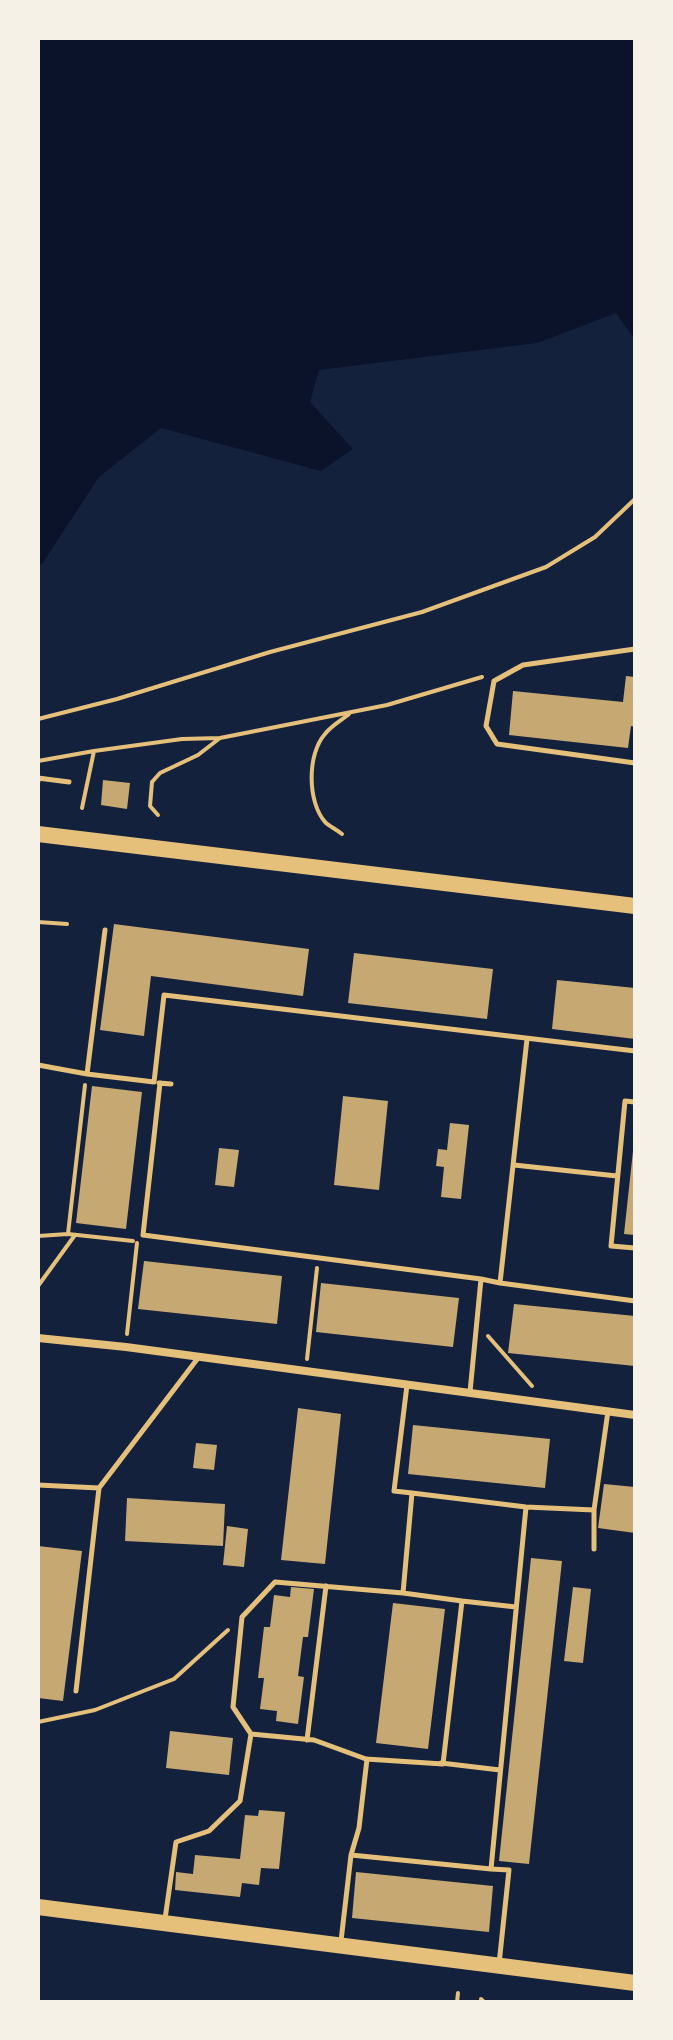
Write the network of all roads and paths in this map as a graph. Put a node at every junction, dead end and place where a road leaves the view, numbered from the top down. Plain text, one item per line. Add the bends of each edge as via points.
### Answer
1 (635, 499) edge
2 (635, 649) edge
3 (493, 674) dead end
4 (351, 713) junction
5 (38, 719) edge
6 (220, 738) junction
7 (94, 751) junction
8 (38, 761) edge
9 (635, 763) edge
10 (38, 781) edge
11 (69, 782) dead end
12 (82, 808) dead end
13 (158, 815) dead end
14 (38, 834) edge
15 (342, 834) dead end
16 (635, 906) edge
17 (38, 922) edge
18 (67, 924) dead end
19 (105, 930) dead end
20 (527, 1039) junction
21 (635, 1051) edge
22 (38, 1065) edge
23 (87, 1074) junction
24 (157, 1082) junction
25 (171, 1084) dead end
26 (635, 1102) edge
27 (514, 1165) junction
28 (617, 1176) junction
29 (68, 1234) junction
30 (75, 1235) junction
31 (143, 1235) junction
32 (38, 1236) edge
33 (137, 1241) junction
34 (635, 1248) edge
35 (318, 1258) junction
36 (481, 1279) junction
37 (500, 1283) junction
38 (38, 1286) edge
39 (635, 1301) edge
40 (476, 1323) junction
41 (38, 1338) edge
42 (126, 1347) junction
43 (199, 1357) junction
44 (305, 1371) junction
45 (407, 1384) junction
46 (470, 1392) junction
47 (547, 1403) junction
48 (608, 1411) junction
49 (635, 1415) edge
50 (38, 1485) edge
51 (99, 1488) junction
52 (412, 1493) junction
53 (526, 1507) junction
54 (594, 1510) junction
55 (594, 1549) dead end
56 (326, 1586) junction
57 (403, 1593) junction
58 (462, 1601) junction
59 (516, 1607) junction
60 (242, 1617) junction
61 (76, 1691) dead end
62 (38, 1722) edge
63 (251, 1734) junction
64 (307, 1740) junction
65 (366, 1759) junction
66 (443, 1764) junction
67 (500, 1770) junction
68 (351, 1855) junction
69 (491, 1869) junction
70 (38, 1907) edge
71 (164, 1922) junction
72 (340, 1945) junction
73 (498, 1965) junction
74 (635, 1983) edge
75 (458, 1993) dead end
76 (457, 2002) edge

1 - 5 path via 595,537 546,567 422,612
2 - 9 lane via 523,665 494,681 486,726 497,744
3 - 4 path
4 - 6 path
4 - 15 path via 325,734 313,762 318,809
6 - 7 path
6 - 13 path via 152,782 150,806
7 - 8 path
7 - 12 path
10 - 11 lane
14 - 16 main road
17 - 18 path
19 - 23 lane
20 - 21 lane
20 - 24 lane via 164,995
20 - 27 lane
22 - 23 lane
23 - 24 lane
23 - 29 path
24 - 25 lane
24 - 31 lane
26 - 28 lane via 625,1101
27 - 28 lane
27 - 37 lane
28 - 34 lane via 611,1246
29 - 30 path
29 - 32 path
30 - 33 path
30 - 38 path
31 - 33 path
31 - 35 lane
33 - 42 path
35 - 36 lane
35 - 44 path
36 - 37 lane
36 - 40 lane
37 - 39 lane
40 - 46 lane
40 - 47 path
41 - 42 street
42 - 43 street
43 - 44 street
43 - 51 lane
44 - 45 street
45 - 46 street
45 - 52 lane via 394,1491
46 - 47 street
47 - 48 street
48 - 49 street
48 - 54 lane
50 - 51 lane
51 - 61 lane
52 - 53 lane
52 - 57 lane
53 - 54 lane
53 - 59 lane
54 - 55 lane
56 - 57 lane
56 - 60 lane via 275,1582
56 - 64 lane
57 - 58 lane
58 - 59 lane
58 - 66 lane
59 - 67 lane
60 - 62 path via 174,1679 95,1710
60 - 63 lane via 233,1707
63 - 64 lane
63 - 71 lane via 240,1801 209,1831 176,1842
64 - 65 lane
65 - 66 lane
65 - 68 lane
66 - 67 lane
67 - 69 lane
68 - 69 lane
68 - 72 lane
69 - 73 lane via 509,1870
70 - 71 main road
71 - 72 main road
72 - 73 main road
73 - 74 main road
75 - 76 path

